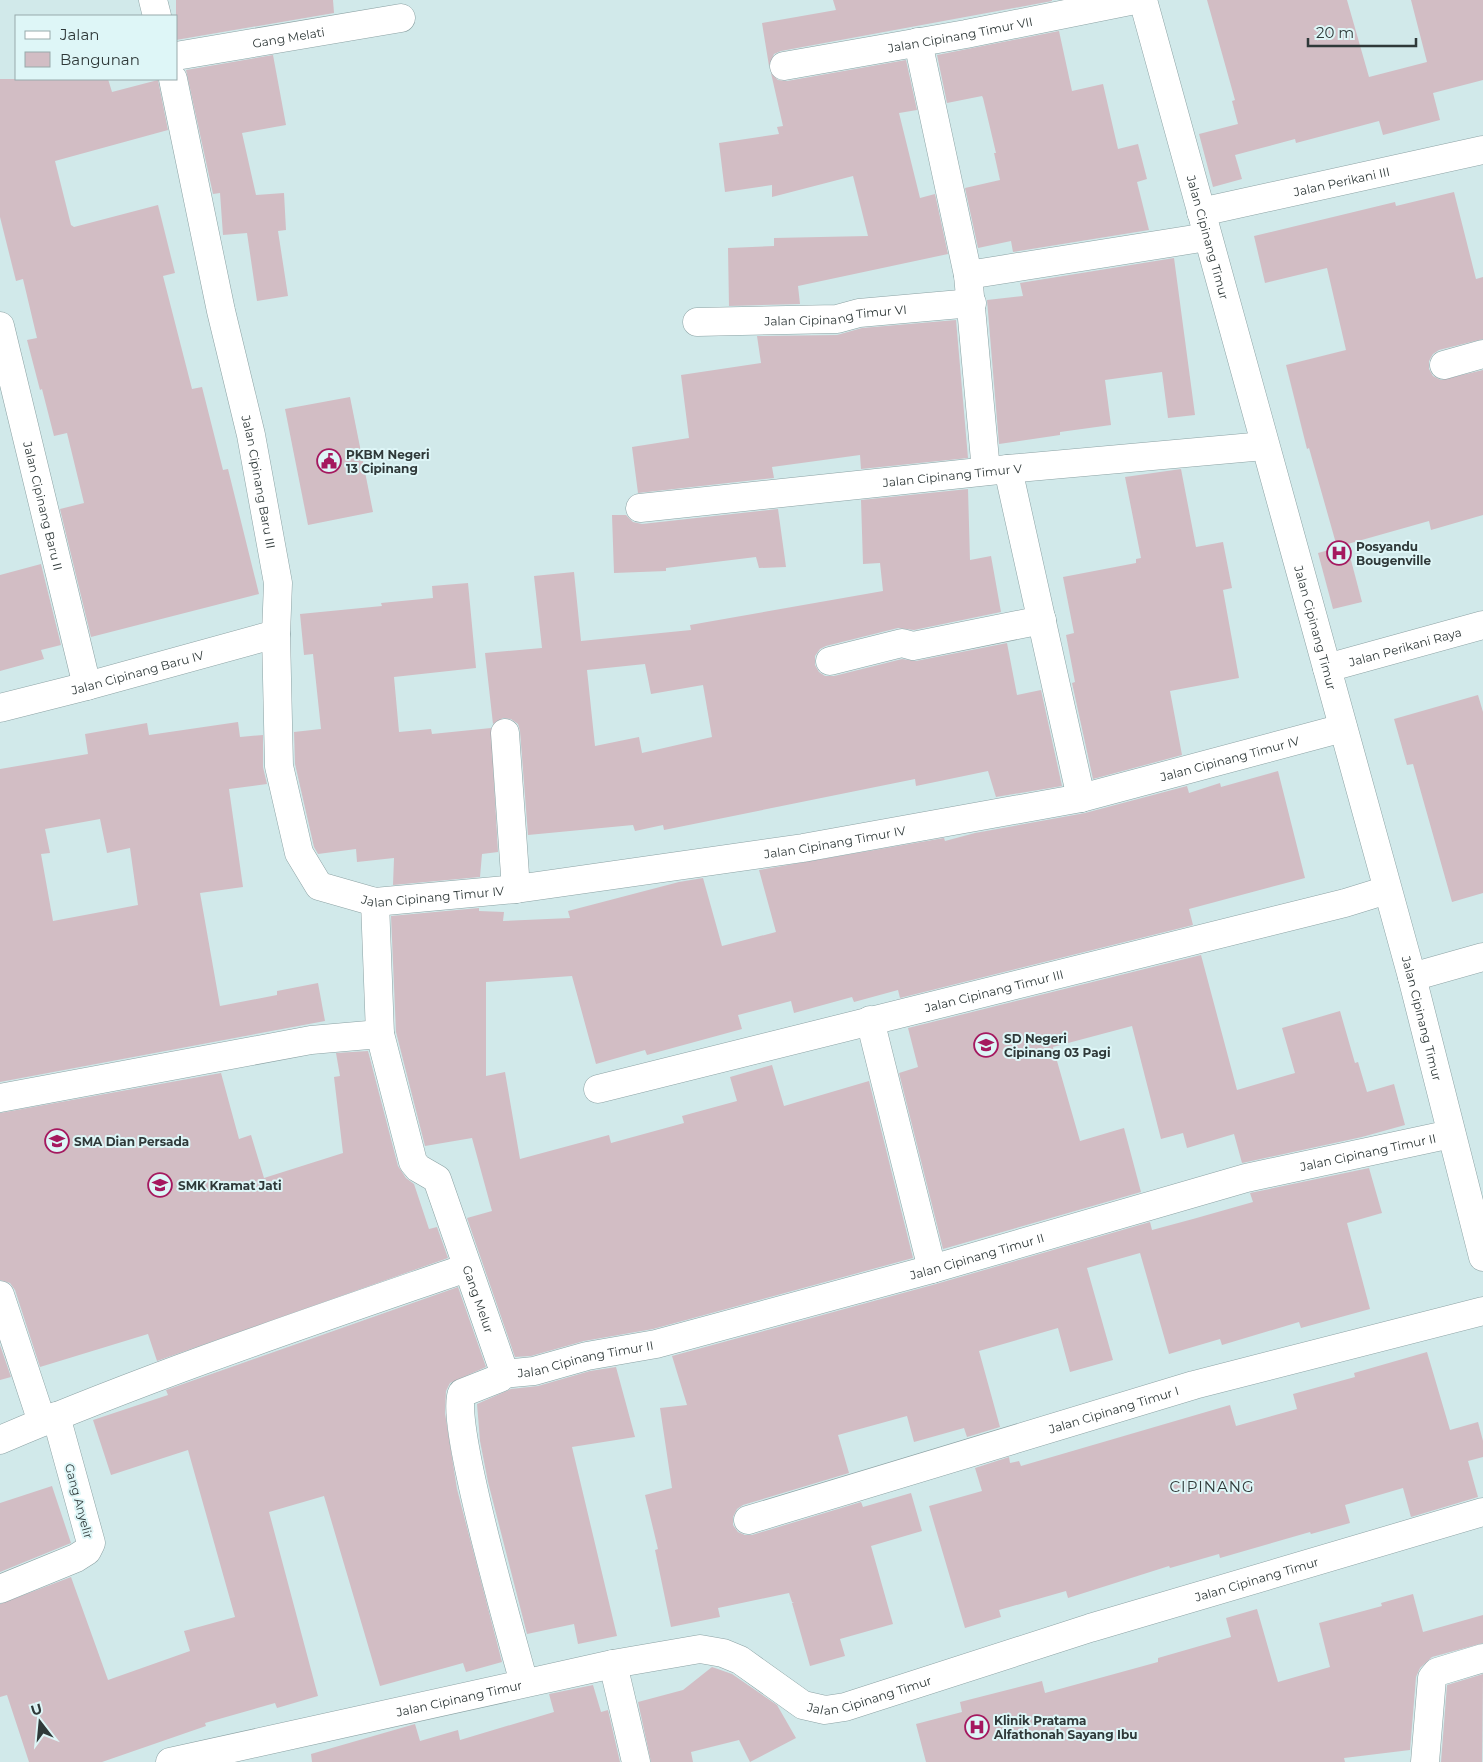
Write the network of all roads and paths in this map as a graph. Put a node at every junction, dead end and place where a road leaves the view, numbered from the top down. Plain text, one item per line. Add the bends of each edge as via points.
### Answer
1 (153, 0) edge
2 (1135, 0) edge
3 (1143, 0) edge
4 (157, 15) edge
5 (401, 18) dead end
6 (918, 42) junction
7 (178, 56) edge
8 (784, 66) dead end
9 (173, 80) edge
10 (1483, 150) edge
11 (1204, 225) junction
12 (968, 276) junction
13 (972, 303) junction
14 (697, 322) dead end
15 (0, 326) edge
16 (1483, 354) edge
17 (1444, 365) dead end
18 (1264, 446) junction
19 (997, 470) junction
20 (640, 508) dead end
21 (1042, 620) junction
22 (1483, 625) edge
23 (276, 634) junction
24 (830, 661) dead end
25 (1327, 668) junction
26 (86, 686) junction
27 (0, 708) edge
28 (1343, 728) junction
29 (504, 733) dead end
30 (1081, 798) junction
31 (319, 886) joint
32 (516, 889) junction
33 (1387, 890) junction
34 (375, 902) junction
35 (1483, 957) edge
36 (1412, 977) junction
37 (870, 1020) junction
38 (380, 1034) junction
39 (598, 1089) dead end
40 (0, 1098) edge
41 (1451, 1134) junction
42 (1483, 1257) edge
43 (466, 1268) junction
44 (932, 1269) junction
45 (0, 1295) edge
46 (1483, 1311) edge
47 (503, 1374) junction
48 (49, 1419) junction
49 (0, 1440) edge
50 (1483, 1512) edge
51 (748, 1520) dead end
52 (0, 1589) edge
53 (1483, 1658) edge
54 (613, 1664) junction
55 (524, 1683) junction
56 (170, 1762) edge
57 (636, 1762) edge
58 (1425, 1762) edge

1 - 4 street
2 - 6 street, Jalan Cipinang Timur VII
3 - 11 street, Jalan Cipinang Timur
5 - 7 street, Gang Melati
6 - 8 street, Jalan Cipinang Timur VII
6 - 12 street
9 - 23 street, Jalan Cipinang Baru III via 221,311 251,435 278,583
10 - 11 street, Jalan Perikani III
11 - 12 street
11 - 18 street, Jalan Cipinang Timur
12 - 13 street
13 - 14 street, Jalan Cipinang Timur VI via 859,313 836,320
13 - 19 street
15 - 26 street, Jalan Cipinang Baru II
16 - 17 street
18 - 19 street, Jalan Cipinang Timur V
18 - 25 street, Jalan Cipinang Timur
19 - 20 street, Jalan Cipinang Timur V
19 - 21 street
21 - 24 street via 913,646 902,643
21 - 30 street
22 - 25 street, Jalan Perikani Raya
23 - 26 street, Jalan Cipinang Baru IV
23 - 31 street, Jalan Cipinang Baru III via 279,766 299,854
25 - 28 street, Jalan Cipinang Timur
26 - 27 street, Jalan Cipinang Baru IV
28 - 30 street, Jalan Cipinang Timur IV
28 - 33 street, Jalan Cipinang Timur
29 - 32 street
30 - 32 street, Jalan Cipinang Timur IV via 803,848
31 - 34 street, Jalan Cipinang Timur IV
32 - 34 street, Jalan Cipinang Timur IV
33 - 36 street, Jalan Cipinang Timur
33 - 37 street, Jalan Cipinang Timur III
34 - 38 street, Gang Melur
35 - 36 street
36 - 41 street, Jalan Cipinang Timur
37 - 39 street, Jalan Cipinang Timur III
37 - 44 street
38 - 40 street via 302,1042
38 - 43 street, Gang Melur via 413,1162 437,1179
41 - 42 street, Jalan Cipinang Timur
41 - 44 street, Jalan Cipinang Timur II via 1246,1178
43 - 47 street, Gang Melur
43 - 48 street via 314,1320
44 - 47 street, Jalan Cipinang Timur II via 656,1344 587,1356 534,1371
45 - 48 street
46 - 51 street, Jalan Cipinang Timur I via 1194,1385
47 - 55 street via 462,1393 459,1409 471,1481
48 - 49 street
48 - 52 street, Gang Anyelir via 91,1543 88,1551 76,1558
50 - 54 street, Jalan Cipinang Timur via 1090,1628 838,1708 825,1710 803,1706 740,1660 724,1653 700,1649
53 - 58 street via 1437,1672 1432,1678
54 - 55 street, Jalan Cipinang Timur
54 - 57 street
55 - 56 street, Jalan Cipinang Timur

